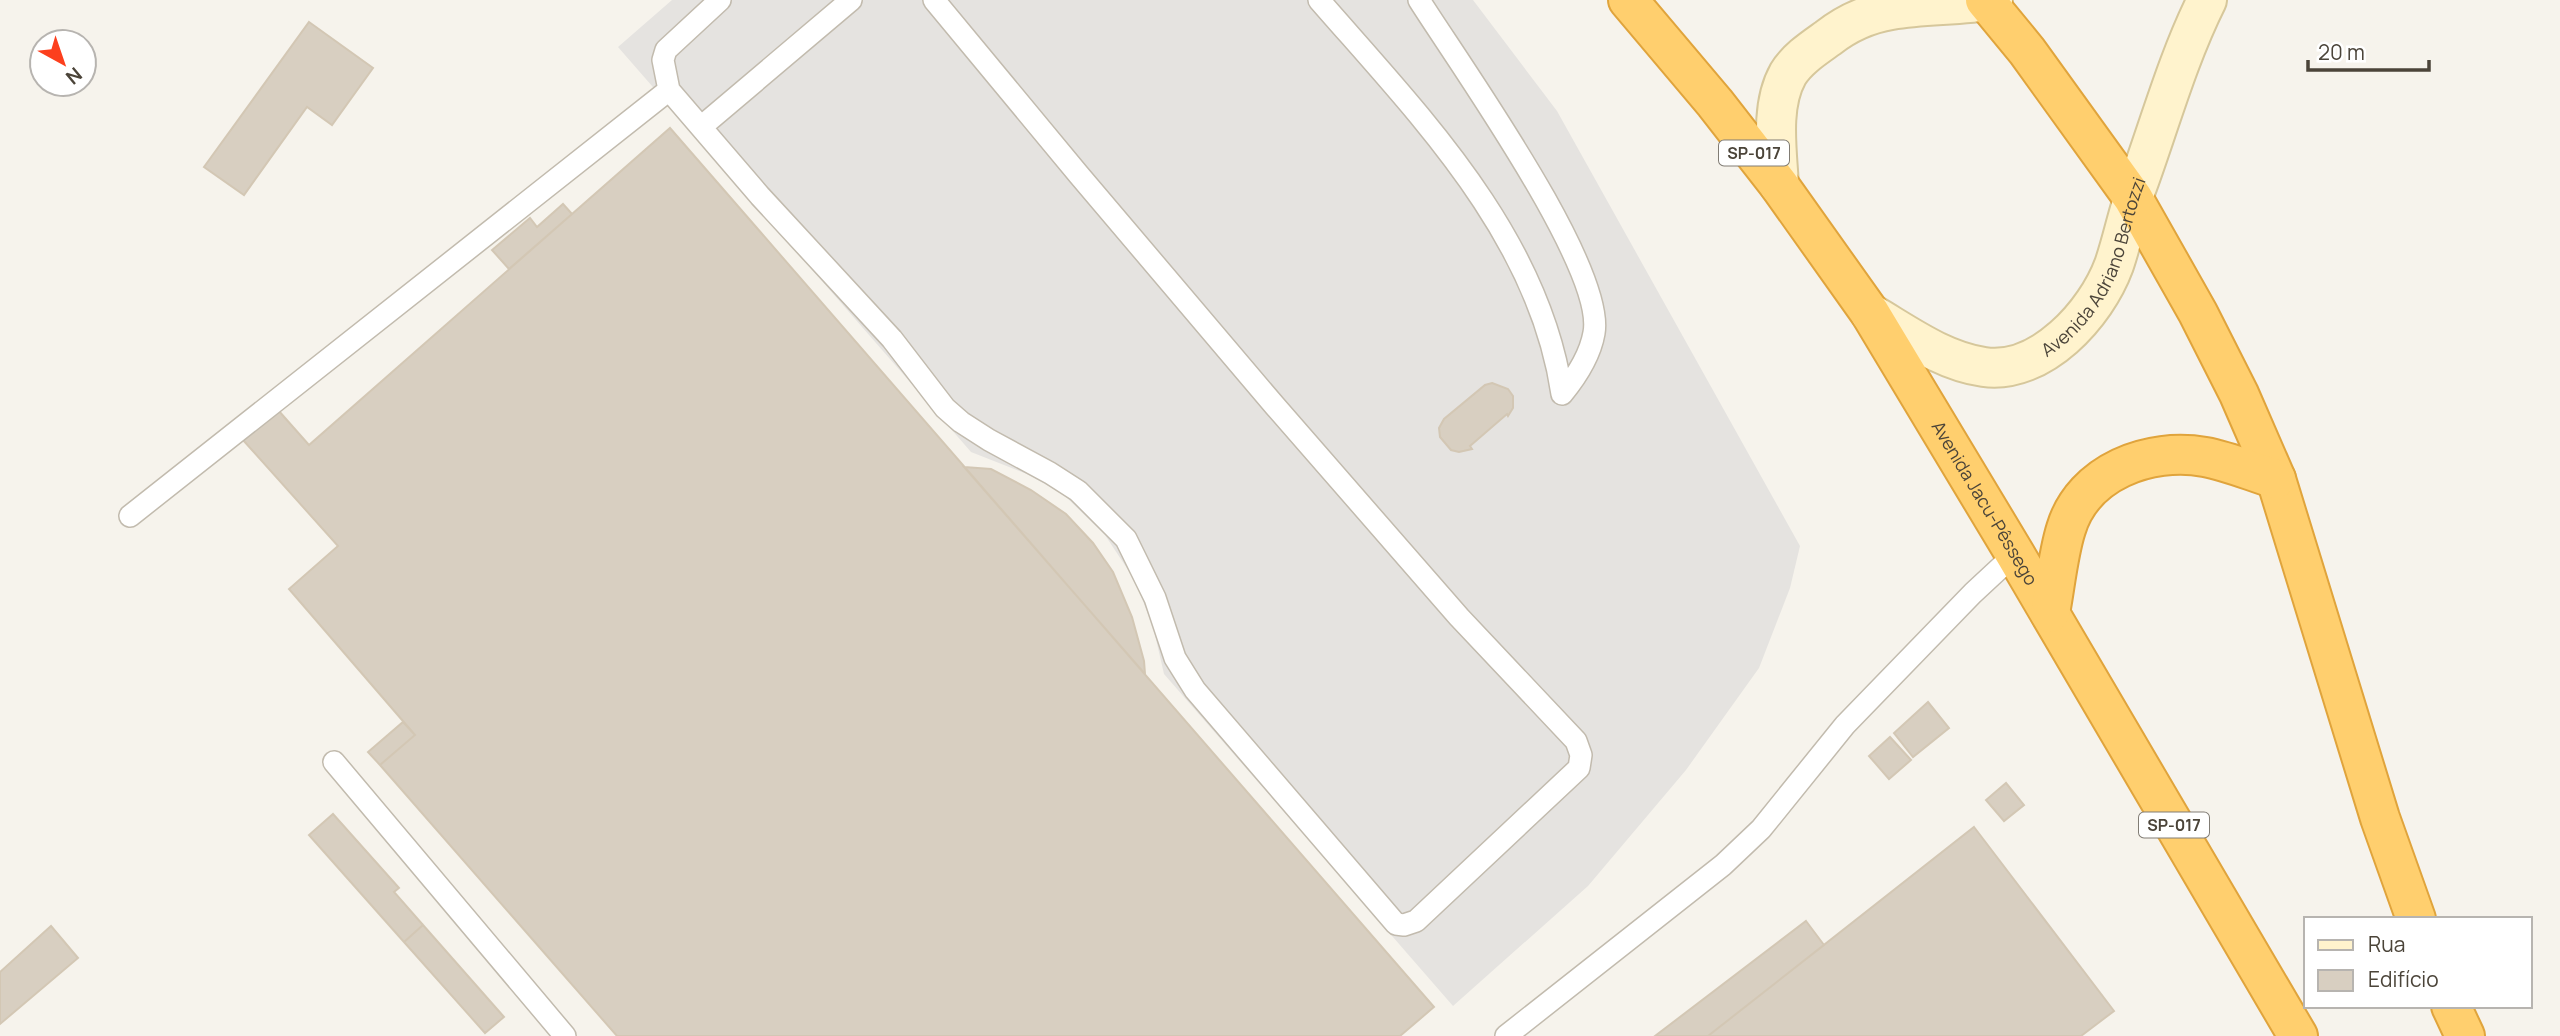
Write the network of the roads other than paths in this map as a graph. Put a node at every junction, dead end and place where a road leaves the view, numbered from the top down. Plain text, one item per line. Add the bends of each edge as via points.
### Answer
1 (720, 0) edge
2 (851, 0) edge
3 (934, 0) edge
4 (1319, 0) edge
5 (1419, 0) edge
6 (1629, 0) edge
7 (1988, 0) edge
8 (2207, 0) edge
9 (669, 90) junction
10 (701, 128) junction
11 (1779, 186) junction
12 (2133, 198) junction
13 (1870, 313) junction
14 (2276, 479) junction
15 (130, 516) dead end
16 (2015, 554) junction
17 (2050, 613) junction
18 (334, 762) dead end
19 (2415, 917) edge
20 (2452, 1008) edge
21 (565, 1036) edge
22 (1506, 1036) edge
23 (2298, 1036) edge
24 (2465, 1036) edge

1 - 9 lane via 666,50 663,61
2 - 10 lane
3 - 10 lane via 1275,406 1459,617 1576,741 1579,768 1416,921 1396,924 1183,674 1155,598 1126,538 1079,491 989,440 946,408 892,339
4 - 5 lane via 1432,131 1492,214 1535,293 1562,394 1575,379 1595,331 1592,299 1525,165
6 - 11 highway, Avenida Jacu-Pêssego / SP-017
7 - 11 main road via 1874,13 1852,21 1796,64 1783,84 1779,103
7 - 12 highway
8 - 12 main road, Avenida Adriano Bertozzi
9 - 10 lane
9 - 15 lane
11 - 13 highway, Avenida Jacu-Pêssego / SP-017
12 - 13 main road, Avenida Adriano Bertozzi via 2113,267 2089,311 2059,342 2032,358 1986,367 1944,356
12 - 14 highway via 2234,382
13 - 16 highway, Avenida Jacu-Pêssego / SP-017
14 - 17 highway via 2205,457 2179,455 2129,463 2109,473 2072,513
14 - 19 highway via 2380,818
16 - 17 highway, Avenida Jacu-Pêssego / SP-017
16 - 22 lane via 1845,725 1760,829 1723,865
17 - 23 highway, Avenida Jacu-Pêssego / SP-017
18 - 21 lane
20 - 24 highway

